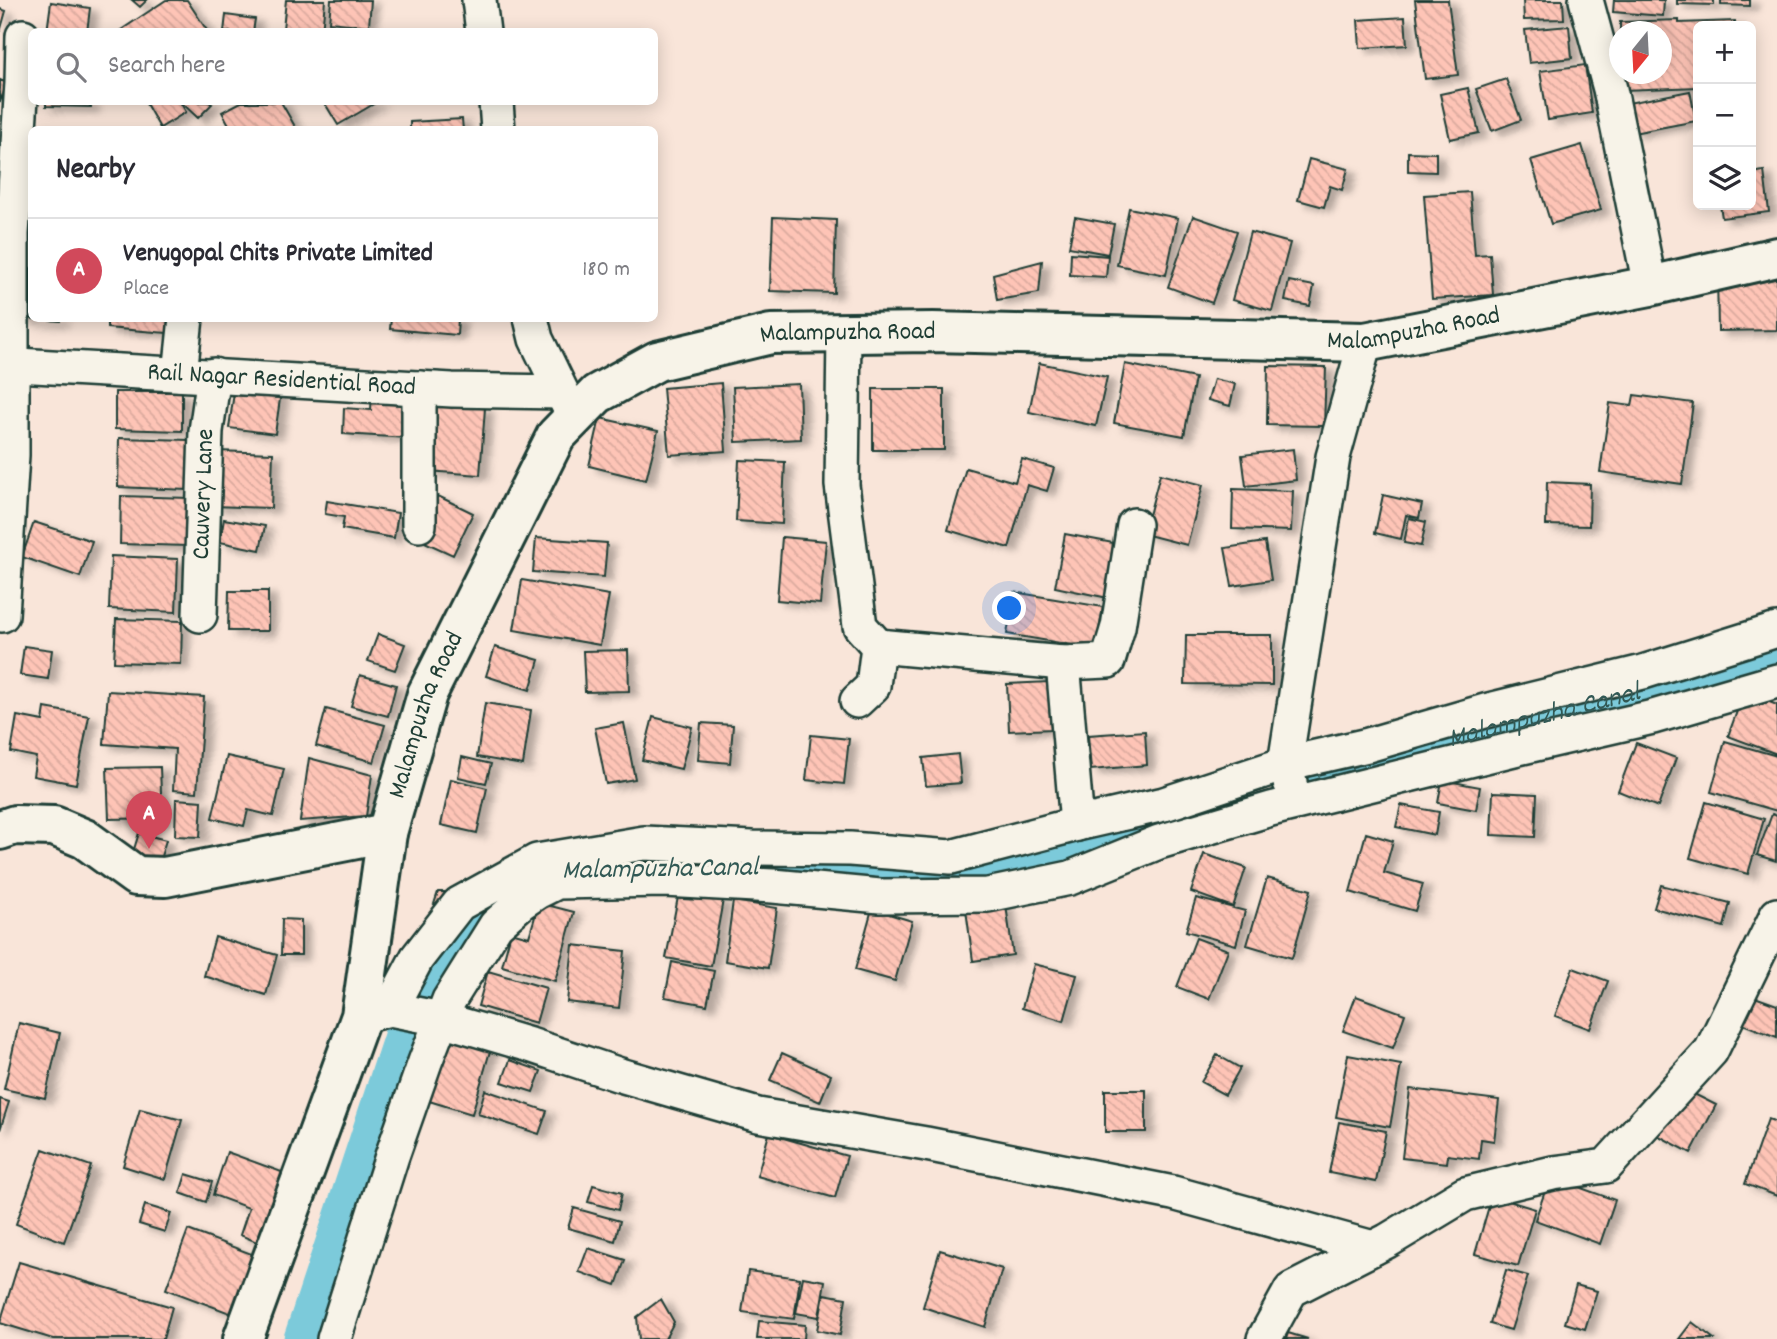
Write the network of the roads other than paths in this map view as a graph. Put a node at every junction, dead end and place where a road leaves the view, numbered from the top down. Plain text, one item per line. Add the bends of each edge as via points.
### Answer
1 (479, 0) edge
2 (1586, 0) edge
3 (482, 28) edge
4 (23, 36) dead end
5 (496, 105) edge
6 (498, 126) edge
7 (1777, 257) edge
8 (1650, 286) junction
9 (186, 322) edge
10 (532, 322) edge
11 (844, 333) junction
12 (1365, 342) junction
13 (6, 364) edge
14 (180, 374) junction
15 (214, 375) junction
16 (419, 388) junction
17 (568, 405) junction
18 (419, 525) dead end
19 (1135, 525) dead end
20 (2, 615) dead end
21 (200, 615) dead end
22 (1777, 630) edge
23 (878, 646) junction
24 (1063, 663) junction
25 (1777, 681) edge
26 (857, 701) dead end
27 (1285, 764) junction
28 (1295, 804) junction
29 (1077, 824) junction
30 (0, 830) edge
31 (387, 833) junction
32 (1777, 915) edge
33 (376, 1012) junction
34 (441, 1019) junction
35 (1373, 1248) junction
36 (243, 1339) edge
37 (334, 1339) edge
38 (1264, 1339) edge

1 - 3 street
2 - 8 street via 1610,89
4 - 13 street
5 - 6 street
7 - 8 main road, Malampuzha Road
8 - 12 main road, Malampuzha Road
9 - 14 street
10 - 17 street
11 - 12 main road, Malampuzha Road
11 - 17 main road, Malampuzha Road via 771,334 657,361
11 - 23 street via 842,485 860,626
12 - 27 street via 1333,457
13 - 14 street, Rail Nagar Residential Road
13 - 20 street via 12,456
14 - 15 street, Rail Nagar Residential Road
15 - 16 street, Rail Nagar Residential Road
15 - 21 street, Cauvery Lane via 206,431
16 - 17 street, Rail Nagar Residential Road
16 - 18 street
17 - 31 main road, Malampuzha Road via 427,694
19 - 24 street via 1108,661
22 - 27 street via 1643,672
23 - 24 street
23 - 26 street via 873,686
24 - 29 street
25 - 28 street via 1653,717
27 - 28 street
27 - 29 street via 1164,804
28 - 34 street via 1159,842 1070,878 988,894 880,896 665,880 557,882 522,902 496,925
29 - 33 street via 951,857 644,843 537,861 459,904
30 - 31 main road via 15,825 54,826 85,839 136,876 165,877
31 - 33 main road, Malampuzha Road
32 - 35 street via 1711,1051 1606,1166 1465,1194
33 - 34 street
33 - 36 main road, Malampuzha Road
34 - 35 street via 758,1115 1173,1193
34 - 37 street
35 - 38 street via 1291,1290

